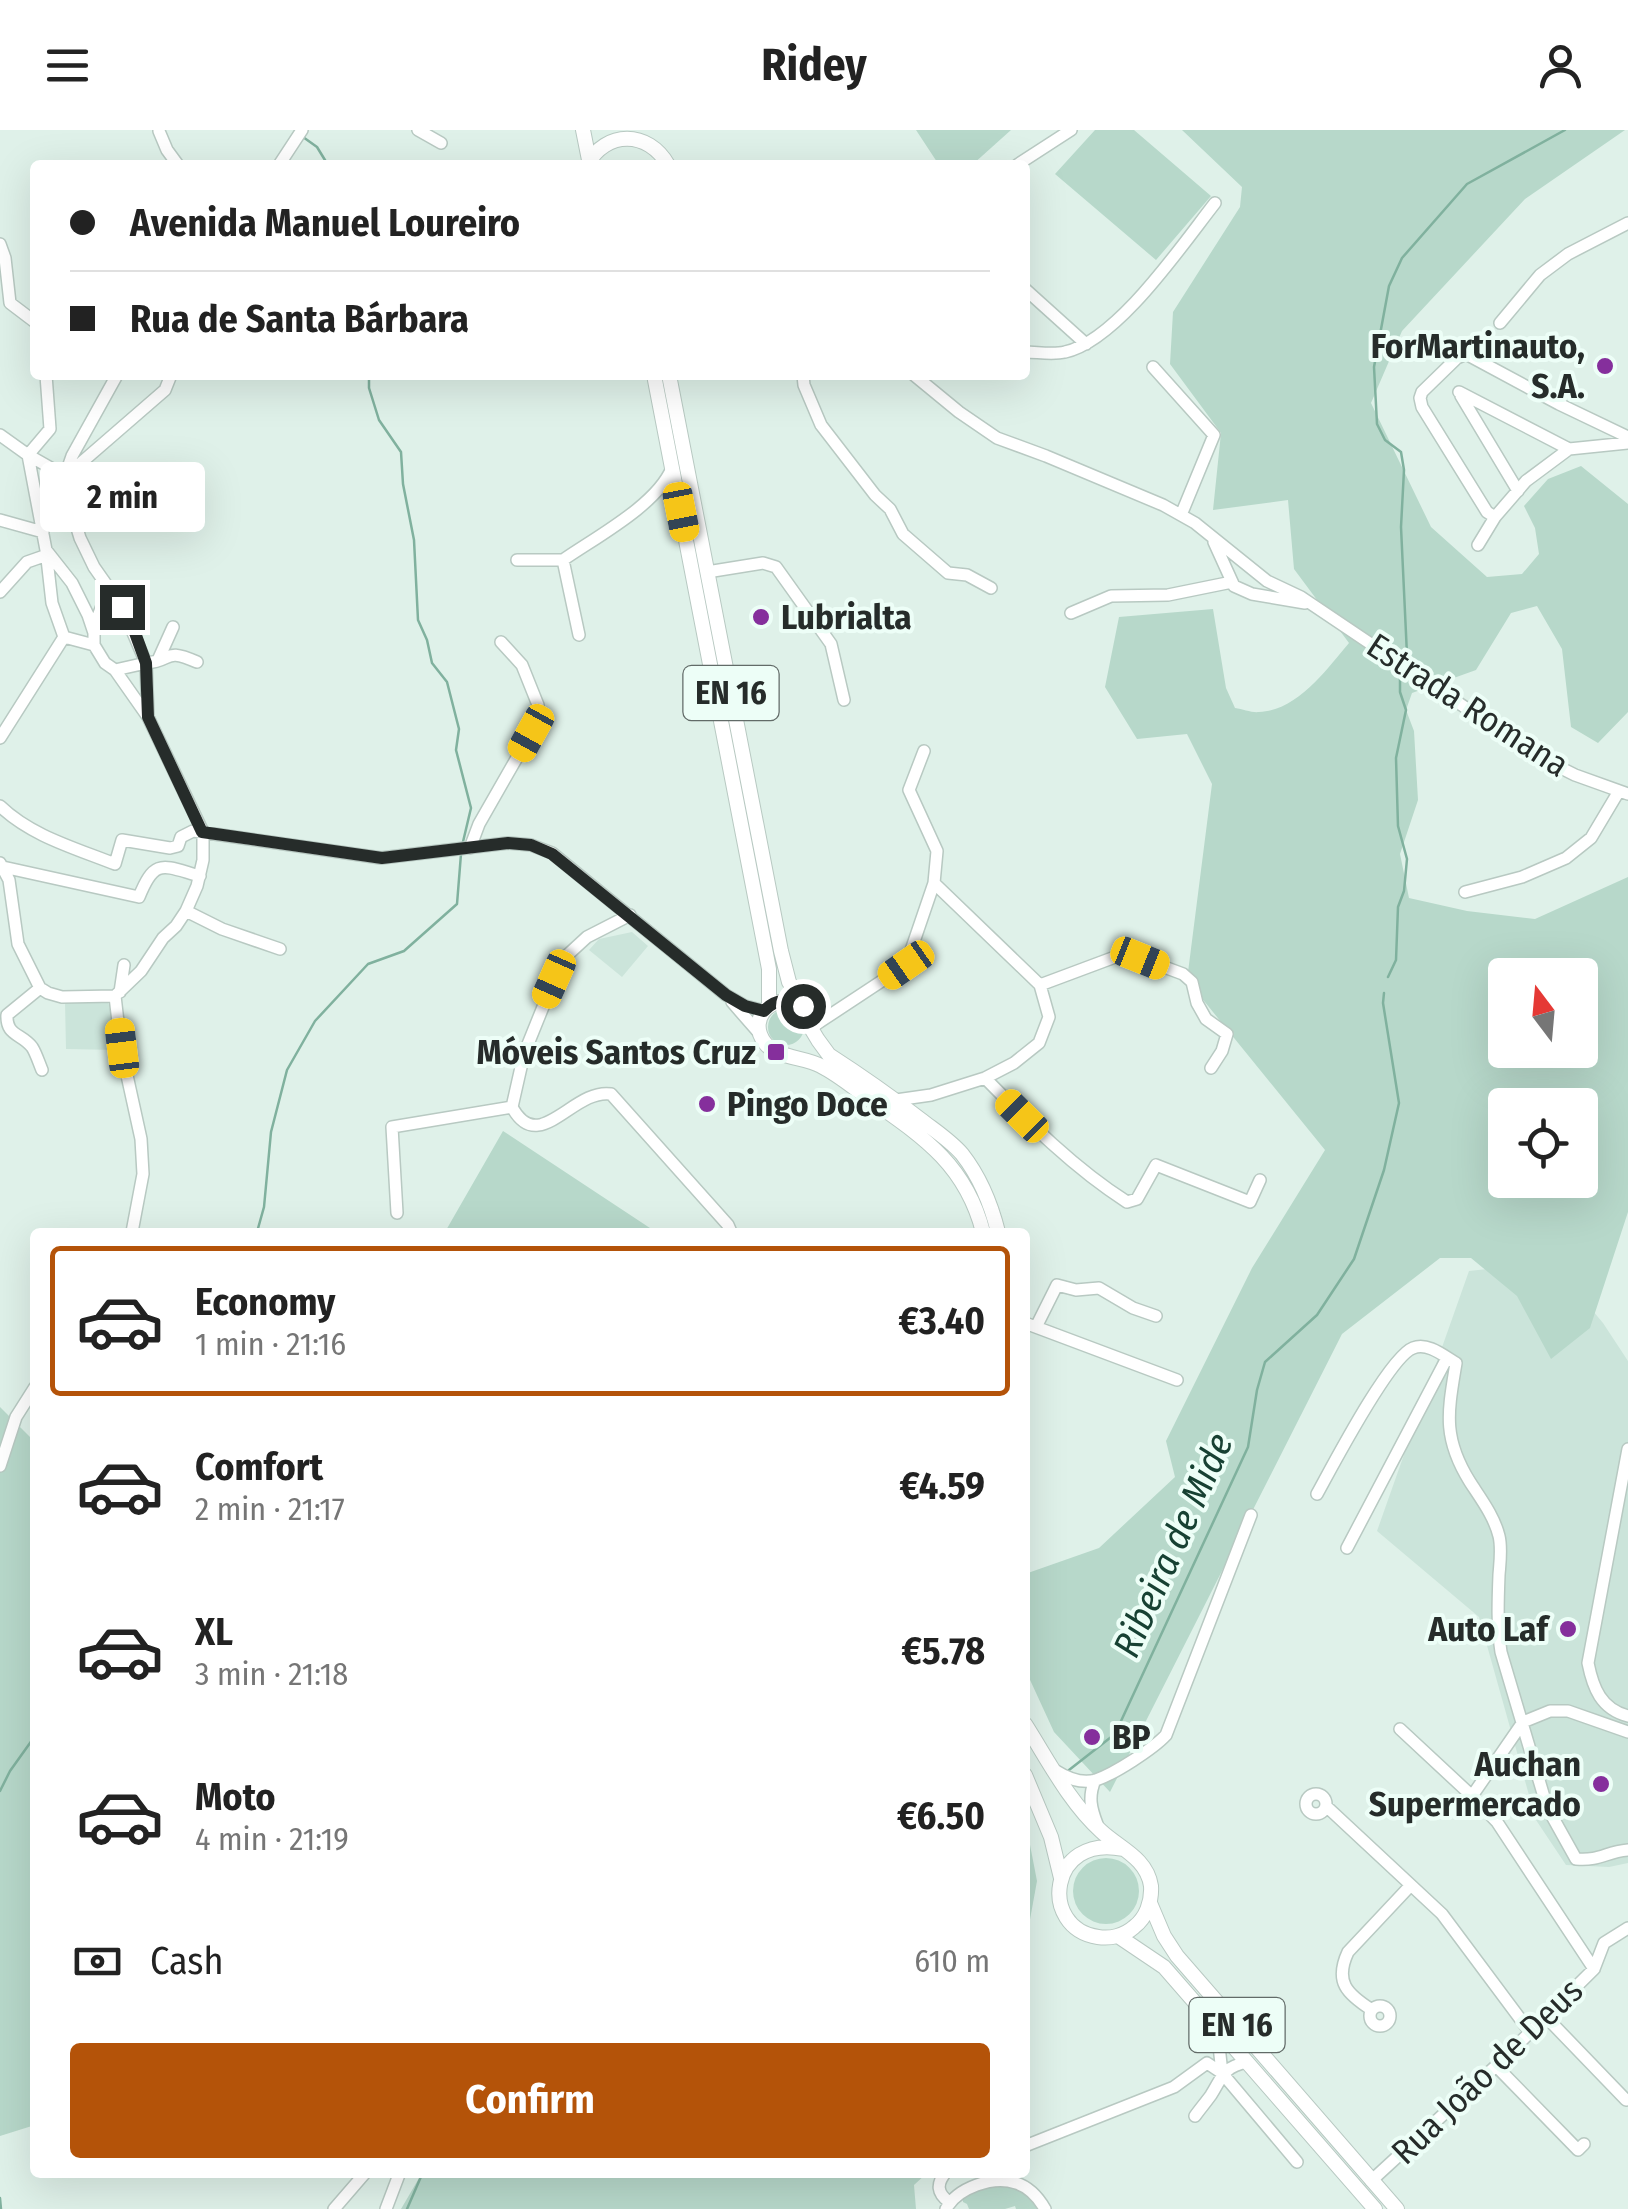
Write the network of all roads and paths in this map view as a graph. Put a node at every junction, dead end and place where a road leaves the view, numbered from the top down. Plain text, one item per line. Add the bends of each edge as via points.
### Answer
1 (418, 130) edge
2 (583, 130) edge
3 (1071, 130) edge
4 (159, 131) edge
5 (635, 134) edge
6 (299, 135) edge
7 (441, 143) dead end
8 (174, 160) edge
9 (282, 160) edge
10 (588, 160) edge
11 (589, 160) edge
12 (665, 160) edge
13 (1025, 160) edge
14 (1215, 203) dead end
15 (1628, 223) edge
16 (0, 244) edge
17 (1030, 294) edge
18 (5, 303) edge
19 (30, 319) edge
20 (1500, 323) dead end
21 (1086, 344) junction
22 (1030, 352) edge
23 (1153, 367) dead end
24 (46, 380) edge
25 (114, 380) edge
26 (169, 380) edge
27 (655, 380) edge
28 (670, 380) edge
29 (804, 380) edge
30 (923, 380) edge
31 (0, 435) edge
32 (1628, 440) edge
33 (1569, 449) junction
34 (0, 450) edge
35 (28, 456) junction
36 (672, 468) junction
37 (65, 476) junction
38 (156, 486) dead end
39 (1518, 491) junction
40 (650, 499) junction
41 (38, 508) junction
42 (681, 512) junction
43 (1181, 515) junction
44 (1495, 518) junction
45 (0, 520) edge
46 (43, 532) junction
47 (1213, 538) junction
48 (1478, 545) dead end
49 (46, 552) junction
50 (518, 560) dead end
51 (564, 560) junction
52 (708, 572) junction
53 (104, 581) junction
54 (1232, 582) junction
55 (72, 584) junction
56 (991, 588) dead end
57 (0, 592) edge
58 (51, 592) junction
59 (1314, 604) junction
60 (1071, 612) dead end
61 (173, 627) dead end
62 (92, 629) junction
63 (579, 635) dead end
64 (64, 637) junction
65 (501, 642) dead end
66 (94, 645) junction
67 (151, 662) junction
68 (197, 662) dead end
69 (114, 670) junction
70 (844, 700) dead end
71 (148, 717) junction
72 (0, 738) edge
73 (924, 751) dead end
74 (1624, 792) edge
75 (0, 806) edge
76 (202, 832) junction
77 (470, 848) junction
78 (2, 865) edge
79 (200, 876) junction
80 (934, 884) junction
81 (1465, 892) dead end
82 (12, 904) junction
83 (186, 911) junction
84 (0, 912) edge
85 (630, 915) junction
86 (280, 949) dead end
87 (124, 966) dead end
88 (1040, 985) junction
89 (40, 988) junction
90 (118, 994) junction
91 (726, 995) junction
92 (766, 1008) junction
93 (809, 1019) junction
94 (760, 1034) junction
95 (784, 1053) junction
96 (1210, 1068) dead end
97 (42, 1070) dead end
98 (984, 1078) junction
99 (931, 1095) junction
100 (896, 1100) junction
101 (512, 1107) junction
102 (926, 1124) junction
103 (1260, 1180) dead end
104 (397, 1213) dead end
105 (133, 1228) edge
106 (729, 1228) edge
107 (982, 1228) edge
108 (997, 1228) edge
109 (1156, 1316) dead end
110 (1030, 1325) edge
111 (1448, 1358) junction
112 (1177, 1380) dead end
113 (30, 1395) edge
114 (1628, 1449) edge
115 (0, 1466) edge
116 (1317, 1494) dead end
117 (1252, 1515) dead end
118 (1347, 1548) dead end
119 (1628, 1716) edge
120 (1523, 1722) junction
121 (1400, 1728) dead end
122 (1030, 1732) edge
123 (1628, 1732) edge
124 (1056, 1772) junction
125 (1095, 1780) junction
126 (1030, 1788) edge
127 (1472, 1796) junction
128 (1326, 1806) dead end
129 (1098, 1829) junction
130 (1123, 1850) junction
131 (1628, 1850) edge
132 (1060, 1872) junction
133 (1410, 1886) junction
134 (1150, 1903) junction
135 (1628, 1928) edge
136 (1118, 1936) junction
137 (1594, 1969) junction
138 (1372, 2010) dead end
139 (1546, 2017) junction
140 (1211, 2020) junction
141 (1530, 2032) junction
142 (1247, 2062) junction
143 (1496, 2066) junction
144 (1222, 2073) junction
145 (1626, 2100) edge
146 (1195, 2116) dead end
147 (1030, 2144) edge
148 (1584, 2144) dead end
149 (1297, 2162) dead end
150 (361, 2178) edge
151 (398, 2178) edge
152 (941, 2178) edge
153 (1372, 2181) junction
154 (948, 2206) edge
155 (334, 2209) edge
156 (386, 2209) edge
157 (1045, 2209) edge
158 (1375, 2209) edge
159 (1397, 2209) edge

1 - 7 street
2 - 10 main road
3 - 13 street
4 - 8 street
5 - 11 main road via 610,140
5 - 12 main road
6 - 9 street
14 - 21 street via 1136,304
15 - 20 street via 1540,275
16 - 18 street
17 - 21 street
18 - 19 street
21 - 22 street
23 - 43 street via 1214,435
24 - 35 street via 50,430
25 - 37 street
26 - 37 street
27 - 36 main road, EN 16
28 - 52 main road, EN 16
29 - 56 street via 822,425 903,534 948,573
30 - 43 street, Estrada Romana via 997,438
31 - 35 street
32 - 33 street
32 - 44 street via 1466,354 1456,358 1422,392 1422,407
33 - 39 street
33 - 39 street via 1459,392
34 - 35 street
35 - 37 street
35 - 41 street
36 - 40 street
36 - 42 main road, EN 16
37 - 38 street
37 - 41 street
37 - 53 street via 80,538
39 - 44 street
40 - 42 street
40 - 51 street
41 - 46 street
42 - 92 main road, EN 16 via 769,969
43 - 47 street, Estrada Romana
44 - 48 street
45 - 46 street
46 - 49 street
47 - 54 street
47 - 59 street, Estrada Romana via 1266,580
49 - 55 street
49 - 57 street
49 - 58 street
50 - 51 street
51 - 63 street
52 - 70 street via 776,567 831,644
52 - 93 main road, EN 16 via 784,970
53 - 62 street
53 - 67 street
54 - 59 street, Estrada Romana via 1252,594
54 - 60 street via 1168,596 1111,596
55 - 58 street via 58,582
55 - 62 street
58 - 64 street
59 - 74 street, Estrada Romana via 1540,757
61 - 67 street
62 - 66 street
64 - 66 street
64 - 72 street
65 - 77 street via 522,665 538,705 531,733
66 - 69 street
67 - 68 street via 170,654
67 - 69 street
67 - 71 street
69 - 71 street
71 - 76 street
73 - 80 street via 910,790 937,851
74 - 81 street via 1591,838 1566,858
75 - 76 street via 37,833 114,864 122,840 170,848 185,833
76 - 77 street via 382,858
76 - 79 street
77 - 85 street via 508,843 542,849
78 - 79 street via 139,897 153,870 170,867
78 - 82 street
79 - 83 street
80 - 88 street
80 - 93 street via 906,965
82 - 84 street
82 - 89 street via 18,944
83 - 86 street
83 - 90 street
85 - 91 street
85 - 101 street via 587,937 562,960 524,1054
87 - 90 street
88 - 96 street via 1128,955 1183,974 1206,1019 1227,1034
88 - 98 street via 1049,1017 1039,1043
89 - 90 street via 62,997
89 - 97 street via 6,1023 31,1046
90 - 105 street via 141,1140 143,1174
91 - 92 street
91 - 94 street
92 - 93 main road via 786,1000
92 - 94 main road, EN 16
93 - 95 main road via 810,1038 800,1050
93 - 100 main road, EN 16 via 830,1055
94 - 95 main road
95 - 107 main road via 823,1066 944,1156 970,1194
98 - 99 street
98 - 103 street via 1095,1182 1127,1202 1138,1200 1156,1165 1250,1202
99 - 100 street
99 - 102 street via 924,1105
100 - 102 main road, EN 16
101 - 104 street via 392,1127
101 - 106 street via 519,1120 539,1125 590,1095 611,1094
102 - 108 main road, EN 16 via 965,1159
109 - 110 street via 1099,1288 1057,1285
110 - 112 street
111 - 116 street via 1425,1346 1405,1353
111 - 118 street
111 - 120 street via 1456,1363 1449,1404 1452,1448 1501,1540 1497,1630
113 - 115 street
114 - 119 street via 1588,1663 1601,1700
117 - 125 street via 1166,1736
120 - 123 street via 1568,1710
120 - 127 street
120 - 131 street via 1547,1806 1576,1859 1595,1861
121 - 127 street, Rua João de Deus
122 - 124 main road, EN 16
124 - 125 street
124 - 129 main road, EN 16
125 - 129 street via 1090,1804
126 - 132 main road, EN 16
127 - 137 street, Rua João de Deus via 1497,1822
128 - 133 street
129 - 130 main road, EN 16
130 - 132 main road via 1092,1848
130 - 134 main road, EN 16 via 1143,1866
132 - 136 main road, EN 16 via 1061,1906 1076,1928
133 - 138 street via 1345,1958 1346,1988
133 - 141 street via 1442,1914
134 - 136 main road via 1143,1918
134 - 153 main road, EN 16 via 1177,1956
135 - 137 street via 1604,1943
136 - 140 main road, EN 16 via 1164,1967
137 - 139 street, Rua João de Deus
139 - 141 street, Rua João de Deus
139 - 145 street
140 - 142 main road, EN 16
140 - 144 street
141 - 143 street, Rua João de Deus
142 - 144 street
142 - 158 main road, EN 16
143 - 148 street via 1578,2150
143 - 153 street, Rua João de Deus
144 - 146 street
144 - 147 street via 1208,2063 1174,2087
144 - 149 street
150 - 155 street
151 - 156 street
152 - 154 street via 938,2188
153 - 159 main road, EN 16
154 - 157 street via 967,2189 1006,2181 1030,2190

